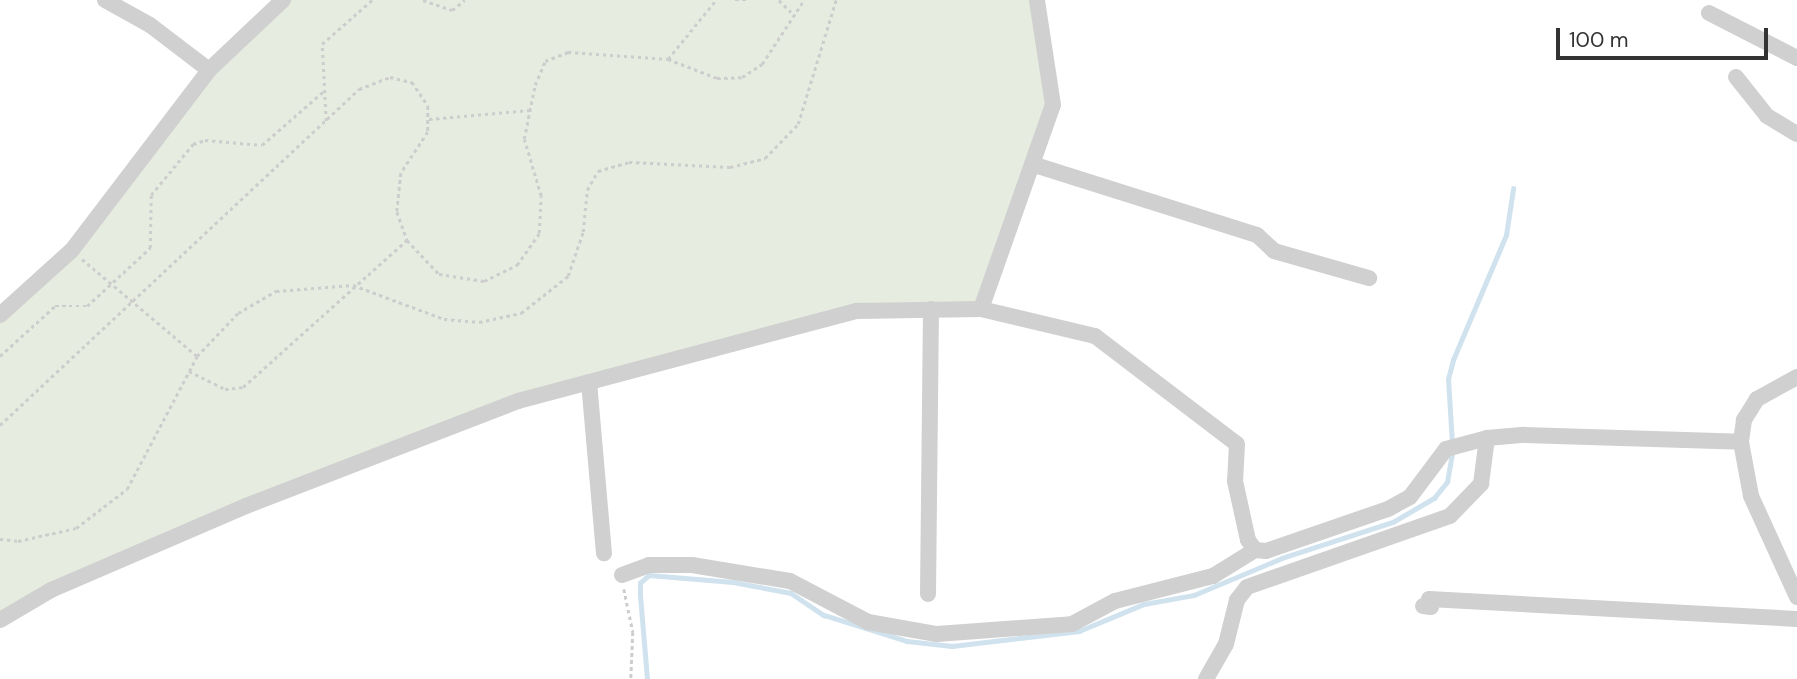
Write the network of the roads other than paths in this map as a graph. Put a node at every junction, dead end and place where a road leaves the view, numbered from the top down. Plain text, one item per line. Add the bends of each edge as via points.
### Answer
1 (105, 0) edge
2 (283, 0) edge
3 (1037, 0) edge
4 (1709, 13) dead end
5 (1797, 58) edge
6 (209, 70) junction
7 (1736, 77) dead end
8 (1797, 134) edge
9 (1035, 164) junction
10 (1369, 278) dead end
11 (931, 309) junction
12 (981, 309) junction
13 (0, 315) edge
14 (1797, 377) edge
15 (589, 382) junction
16 (1487, 438) junction
17 (1741, 442) junction
18 (1261, 550) junction
19 (604, 552) dead end
20 (622, 575) road end
21 (1261, 582) junction
22 (928, 594) dead end
23 (1797, 597) edge
24 (1423, 606) dead end
25 (1797, 619) edge
26 (0, 620) edge
27 (1206, 679) edge

1 - 6 street via 150,25
2 - 6 street
3 - 9 street via 1053,105
4 - 5 street
6 - 13 street via 72,250
7 - 8 street via 1767,116
9 - 10 street via 1256,235 1274,251
9 - 12 street
11 - 12 street
11 - 15 street via 857,311
11 - 22 street
12 - 18 street via 1095,336 1237,444 1235,481 1248,540
14 - 17 street via 1757,399 1744,420
15 - 19 street
15 - 26 street via 518,401 246,506 51,590
16 - 17 street via 1524,435
16 - 18 street via 1446,449 1410,497 1388,509
16 - 21 street via 1481,484 1450,516
17 - 23 street via 1751,496
18 - 20 street via 1213,576 1115,601 1072,624 937,634 868,622 790,581 692,565 649,565
18 - 21 street
21 - 27 street via 1247,587 1237,600 1226,644
24 - 25 street via 1431,607 1429,598

